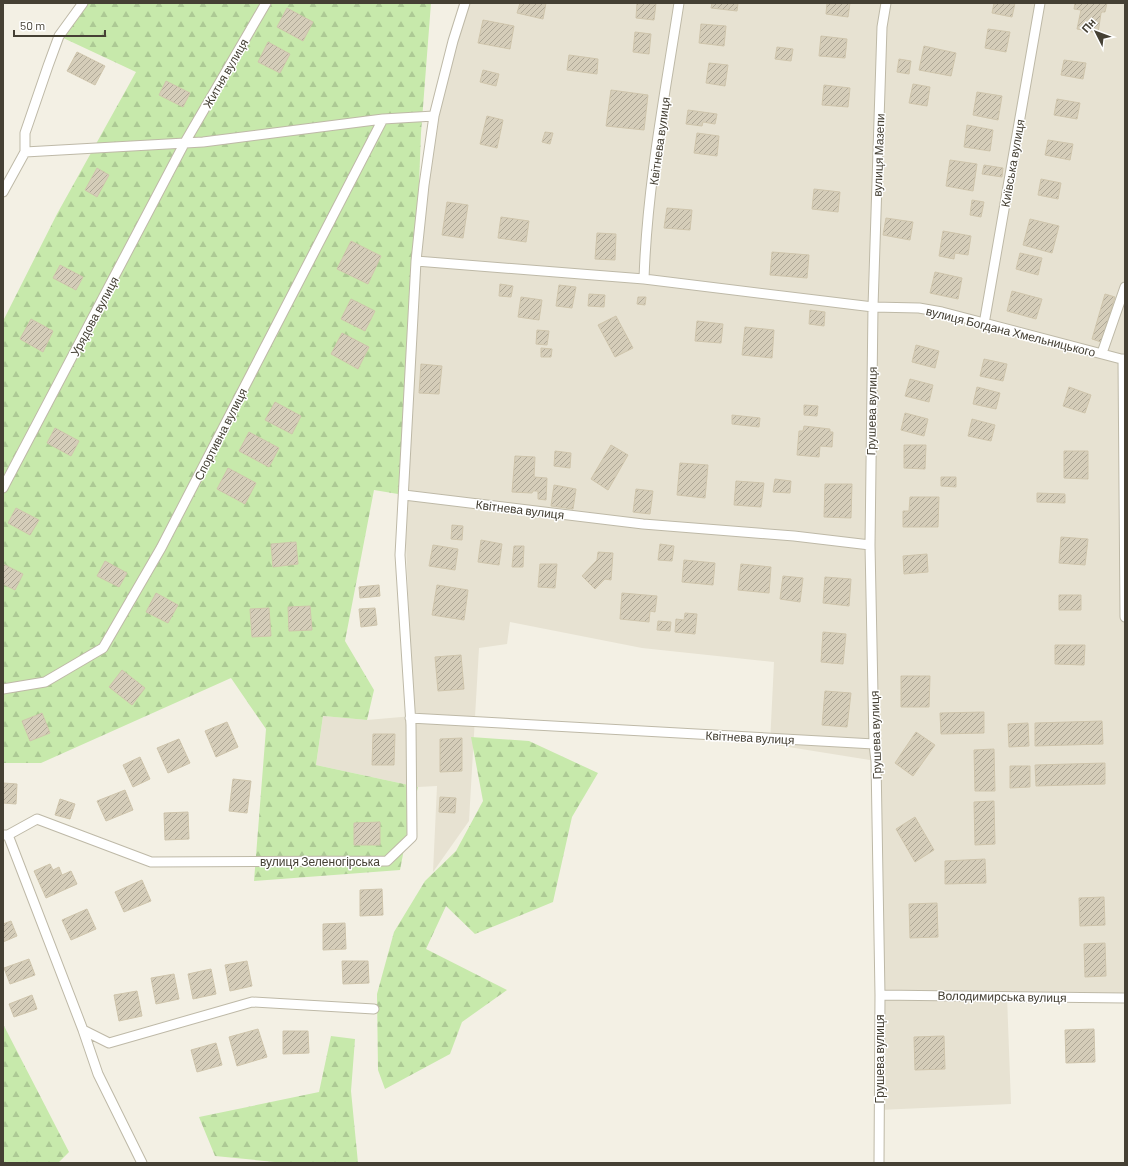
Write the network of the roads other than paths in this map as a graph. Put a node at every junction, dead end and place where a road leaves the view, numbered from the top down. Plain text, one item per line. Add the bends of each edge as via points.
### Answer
1 (83, 3) edge
2 (266, 3) edge
3 (465, 3) edge
4 (679, 3) edge
5 (886, 3) edge
6 (1040, 3) edge
7 (434, 116) junction
8 (383, 119) junction
9 (184, 144) junction
10 (25, 152) junction
11 (3, 192) edge
12 (416, 261) junction
13 (644, 279) junction
14 (1125, 287) edge
15 (873, 307) junction
16 (984, 324) junction
17 (1102, 353) junction
18 (1124, 360) edge
19 (3, 488) edge
20 (404, 495) junction
21 (870, 545) junction
22 (1125, 617) edge
23 (3, 689) edge
24 (410, 718) junction
25 (874, 744) junction
26 (5, 835) edge
27 (880, 995) junction
28 (1125, 998) edge
29 (374, 1009) dead end
30 (84, 1030) junction
31 (142, 1163) edge
32 (879, 1163) edge

1 - 10 street via 59,36 26,133
2 - 9 street, Житня вулиця
3 - 7 street via 452,41
4 - 13 street, Квітнева вулиця via 647,224
5 - 15 street, вулиця Мазепи via 882,28
6 - 16 street, Київська вулиця
7 - 8 street
7 - 12 street
8 - 9 street
8 - 23 street, Спортивна вулиця via 161,548 104,648 45,682
9 - 10 street
9 - 19 street, Урядова вулиця
10 - 11 street
12 - 13 street
12 - 20 street
13 - 15 street
14 - 17 street
15 - 16 street, вулиця Богдана Хмельницького via 919,308
15 - 21 street, Грушева вулиця
16 - 17 street, вулиця Богдана Хмельницького
17 - 18 street, вулиця Богдана Хмельницького
18 - 22 street
20 - 21 street, Квітнева вулиця via 643,524
20 - 24 street, вулиця Зеленогірська via 400,555
21 - 25 street, Грушева вулиця
24 - 25 street, Квітнева вулиця
24 - 26 street, вулиця Зеленогірська via 412,837 387,861 151,862 38,819
25 - 27 street, Грушева вулиця
26 - 30 street
27 - 28 street, Володимирська вулиця
27 - 32 street, Грушева вулиця
29 - 30 street via 252,1002 109,1043
30 - 31 street via 98,1074

